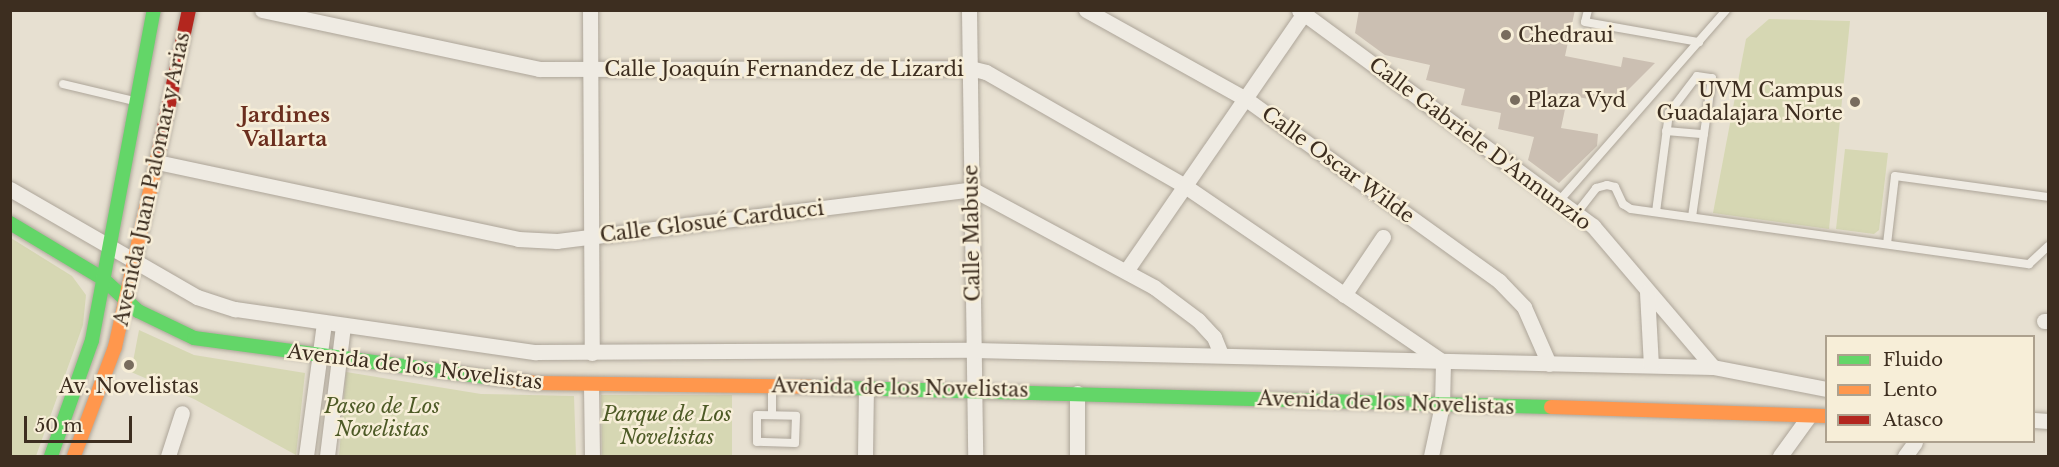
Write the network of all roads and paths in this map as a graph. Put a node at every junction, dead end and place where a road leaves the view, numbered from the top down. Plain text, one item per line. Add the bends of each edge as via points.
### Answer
1 (154, 10) edge
2 (189, 10) edge
3 (262, 10) edge
4 (590, 10) edge
5 (969, 10) edge
6 (1086, 10) edge
7 (1588, 10) edge
8 (1726, 10) edge
9 (1303, 12) edge
10 (1698, 42) junction
11 (970, 68) junction
12 (591, 70) junction
13 (63, 84) dead end
14 (1246, 99) junction
15 (134, 101) junction
16 (1666, 131) junction
17 (1704, 134) junction
18 (157, 162) junction
19 (1185, 186) junction
20 (10, 189) edge
21 (972, 189) junction
22 (2049, 197) edge
23 (1559, 201) junction
24 (1656, 212) junction
25 (1576, 214) junction
26 (1692, 217) junction
27 (10, 223) edge
28 (592, 237) junction
29 (1383, 237) dead end
30 (1887, 244) junction
31 (109, 246) junction
32 (2049, 246) edge
33 (136, 261) junction
34 (1126, 271) junction
35 (102, 278) junction
36 (1647, 292) junction
37 (1344, 295) junction
38 (127, 303) junction
39 (96, 313) joint
40 (324, 323) junction
41 (344, 325) junction
42 (115, 347) junction
43 (974, 350) junction
44 (592, 353) junction
45 (1221, 354) junction
46 (321, 355) junction
47 (340, 358) junction
48 (1443, 362) junction
49 (1549, 364) junction
50 (1651, 365) junction
51 (1713, 367) junction
52 (591, 385) junction
53 (772, 385) junction
54 (866, 387) junction
55 (974, 389) junction
56 (1825, 389) edge
57 (1077, 393) junction
58 (1442, 405) junction
59 (182, 413) dead end
60 (772, 415) junction
61 (1809, 416) junction
62 (1825, 416) edge
63 (1914, 443) edge
64 (49, 456) edge
65 (74, 456) edge
66 (85, 456) edge
67 (168, 456) edge
68 (306, 456) edge
69 (327, 456) edge
70 (592, 456) edge
71 (865, 456) edge
72 (975, 456) edge
73 (1077, 456) edge
74 (1431, 456) edge
75 (1780, 456) edge
76 (1905, 456) edge

1 - 15 street, Avenida Juan Palomar y Arias
2 - 18 street, Avenida Juan Palomar y Arias
3 - 12 street, Calle Joaquín Fernandez de Lizardi via 505,64
4 - 12 street
5 - 11 street, Calle Mabuse
6 - 14 street, Calle Oscar Wilde
7 - 10 lane via 1586,22
8 - 10 lane
9 - 14 street
9 - 23 street, Calle Gabriele D'Annunzio
10 - 23 lane
11 - 12 street, Calle Joaquín Fernandez de Lizardi
11 - 19 street, Calle Joaquín Fernandez de Lizardi via 986,72
11 - 21 street, Calle Mabuse
12 - 28 street
13 - 15 lane
14 - 19 street
14 - 49 street, Calle Oscar Wilde via 1499,281 1524,307
15 - 31 street, Avenida Juan Palomar y Arias
16 - 17 lane
16 - 17 lane via 1669,113 1697,76 1712,78
16 - 24 lane
17 - 26 lane
18 - 28 street, Calle Glosué Carducci via 518,239 557,241
18 - 33 street, Avenida Juan Palomar y Arias
19 - 34 street
19 - 37 street, Calle Joaquín Fernandez de Lizardi
20 - 31 street, Avenida de los Novelistas
21 - 28 street, Calle Glosué Carducci
21 - 34 street
21 - 43 street, Calle Mabuse
22 - 30 lane via 1895,176
23 - 25 street, Calle Gabriele D'Annunzio
24 - 25 lane via 1623,204 1615,187 1607,185 1596,188
24 - 26 lane
25 - 36 street, Calle Gabriele D'Annunzio via 1593,226
26 - 30 lane
27 - 35 street, Avenida de los Novelistas
28 - 44 street
29 - 37 street
30 - 32 lane via 2029,264
31 - 33 street, Avenida de los Novelistas
31 - 35 street, Avenida Juan Palomar y Arias
33 - 38 street, Avenida Juan Palomar y Arias
33 - 40 street, Avenida de los Novelistas via 197,297 235,309
34 - 45 street via 1198,320 1214,337
35 - 38 street, Avenida de los Novelistas
35 - 39 street, Avenida Juan Palomar y Arias
36 - 50 street
36 - 51 street, Calle Gabriele D'Annunzio
37 - 48 street, Calle Joaquín Fernandez de Lizardi
38 - 42 street, Avenida Juan Palomar y Arias
38 - 46 street, Avenida de los Novelistas via 154,321 194,338
39 - 64 street, Avenida Juan Palomar y Arias
40 - 41 street, Avenida de los Novelistas
40 - 46 street
41 - 44 street, Avenida de los Novelistas via 536,352
41 - 47 street
42 - 65 street, Avenida Juan Palomar y Arias
42 - 66 street, Avenida Juan Palomar y Arias
43 - 44 street, Avenida de los Novelistas
43 - 45 street, Avenida de los Novelistas
43 - 55 street, Calle Mabuse
45 - 48 street, Avenida de los Novelistas
46 - 47 street, Avenida de los Novelistas
46 - 68 street
47 - 52 street, Avenida de los Novelistas via 536,383
47 - 69 street
48 - 49 street, Avenida de los Novelistas
48 - 58 street
49 - 50 street, Avenida de los Novelistas
50 - 51 street, Avenida de los Novelistas
51 - 56 street, Avenida de los Novelistas
52 - 53 street, Avenida de los Novelistas
52 - 70 street
53 - 54 street, Avenida de los Novelistas
53 - 60 lane
54 - 55 street, Avenida de los Novelistas
54 - 71 street
55 - 57 street, Avenida de los Novelistas
55 - 72 street, Calle Mabuse
57 - 58 street, Avenida de los Novelistas
57 - 73 street
58 - 61 street, Avenida de los Novelistas
58 - 74 street
59 - 67 street
60 - 60 lane via 796,416 795,443 757,442 757,415
61 - 62 street, Avenida de los Novelistas
61 - 75 street
63 - 76 street

